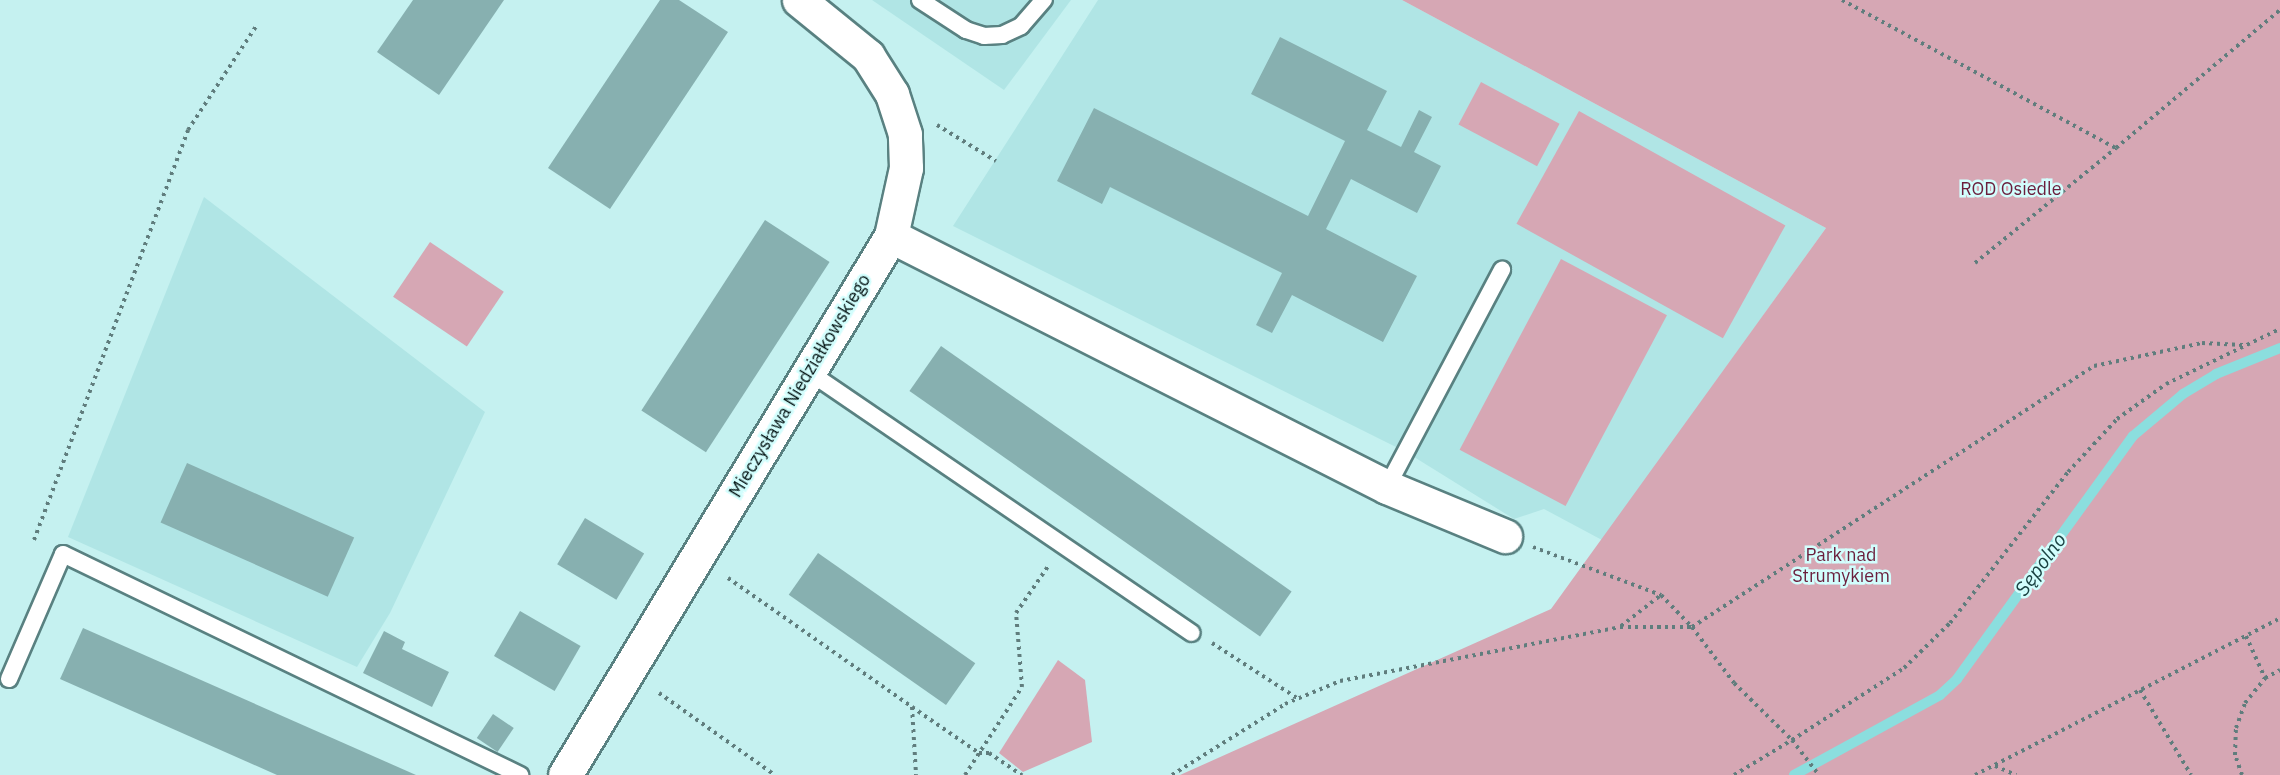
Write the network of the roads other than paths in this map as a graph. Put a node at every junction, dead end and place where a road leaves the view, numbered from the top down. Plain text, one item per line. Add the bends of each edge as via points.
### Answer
1 (799, 0) edge
2 (920, 0) edge
3 (1044, 0) edge
4 (891, 236) junction
5 (1502, 270) dead end
6 (809, 372) junction
7 (1388, 487) junction
8 (1504, 536) road end
9 (1191, 633) road end
10 (9, 679) dead end
11 (520, 775) edge
12 (565, 775) edge

1 - 4 street, Mieczysława Niedziałkowskiego via 868,56 892,94 905,134 906,168
2 - 3 lane via 966,30 984,36 1002,35 1021,26
4 - 6 street, Mieczysława Niedziałkowskiego
4 - 7 street
5 - 7 lane
6 - 9 lane
6 - 12 street, Mieczysława Niedziałkowskiego
7 - 8 street
10 - 11 lane via 63,554

